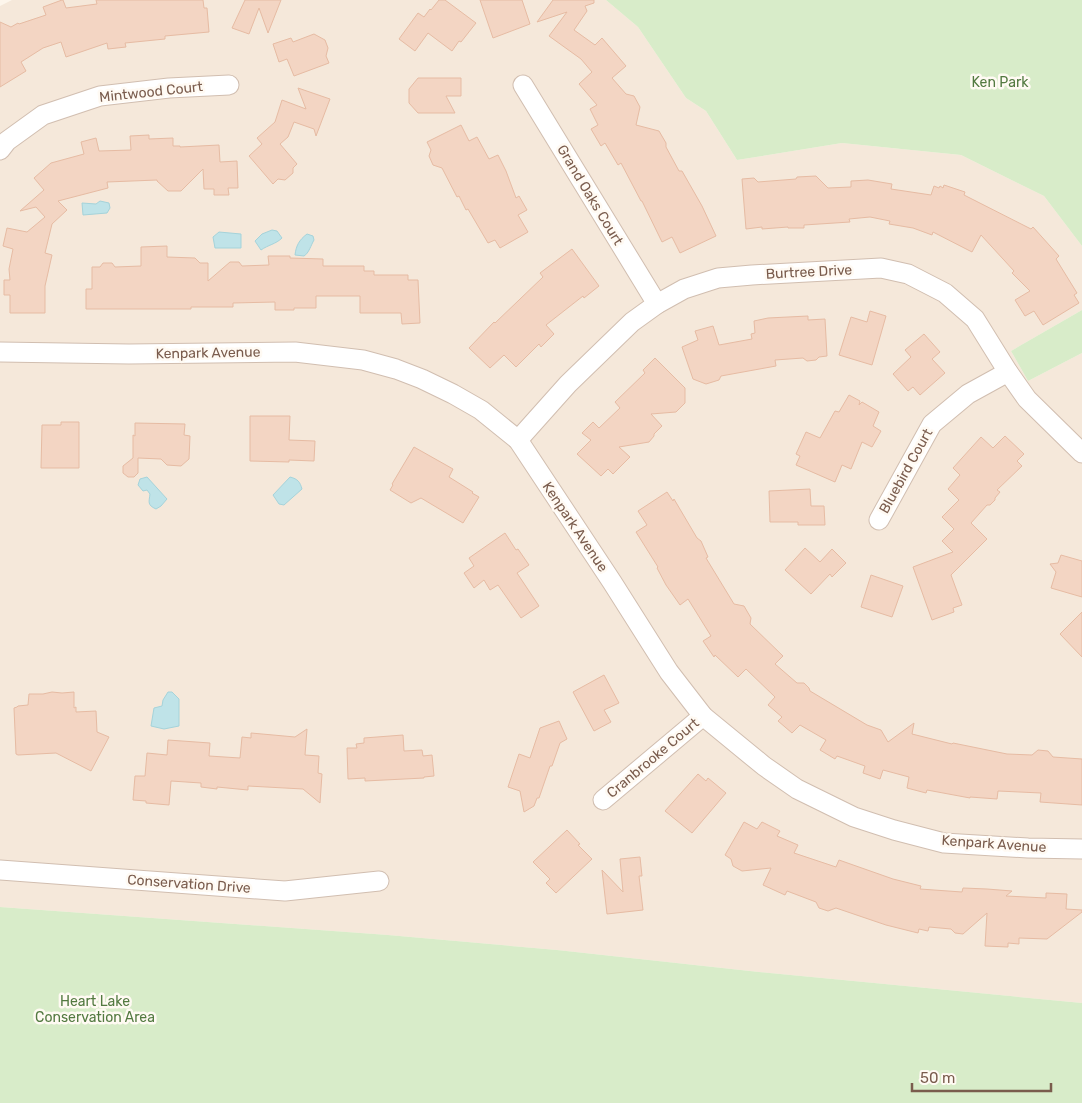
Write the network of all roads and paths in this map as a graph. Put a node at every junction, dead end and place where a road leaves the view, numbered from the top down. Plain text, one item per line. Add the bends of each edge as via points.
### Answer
1 (229, 85) dead end
2 (523, 85) dead end
3 (0, 150) edge
4 (657, 304) junction
5 (0, 352) edge
6 (1008, 372) junction
7 (518, 440) junction
8 (1082, 453) edge
9 (879, 520) dead end
10 (703, 716) junction
11 (603, 800) dead end
12 (1082, 849) edge
13 (0, 870) edge
14 (379, 881) dead end

1 - 3 street, Mintwood Court via 100,96 43,115 7,141
2 - 4 street, Grand Oaks Court
4 - 6 street, Burtree Drive via 684,289 718,278 880,268 908,274 945,293 975,319
4 - 7 street, Burtree Drive via 632,322 568,384
5 - 7 street, Kenpark Avenue via 295,352 363,360 396,369 453,394 481,410
6 - 8 street, Burtree Drive via 1027,399
6 - 9 street, Bluebird Court via 968,394 932,424
7 - 10 street, Kenpark Avenue via 670,672
10 - 11 street, Cranbrooke Court
10 - 12 street, Kenpark Avenue via 797,789 854,817 944,843
13 - 14 street, Conservation Drive via 284,891

